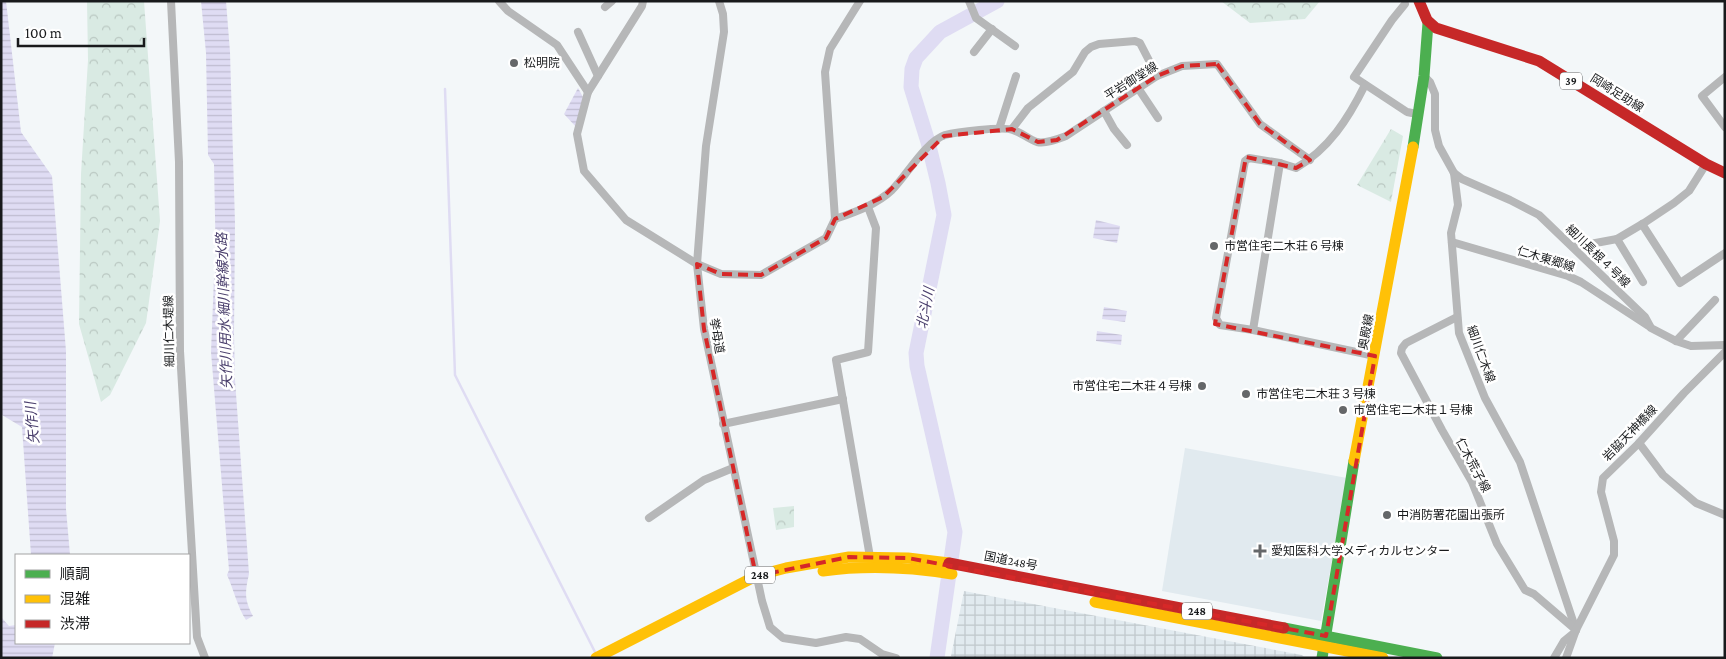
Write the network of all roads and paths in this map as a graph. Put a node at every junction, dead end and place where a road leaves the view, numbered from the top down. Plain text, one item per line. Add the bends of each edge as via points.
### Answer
1 (170, 1) edge
2 (499, 1) edge
3 (612, 1) edge
4 (644, 1) edge
5 (719, 1) edge
6 (860, 1) edge
7 (969, 3) edge
8 (1402, 3) edge
9 (1420, 4) edge
10 (605, 7) dead end
11 (1428, 23) junction
12 (992, 29) junction
13 (578, 32) dead end
14 (1015, 46) dead end
15 (974, 52) dead end
16 (598, 76) junction
17 (1016, 76) dead end
18 (1157, 76) junction
19 (1424, 76) junction
20 (1725, 77) edge
21 (1365, 85) junction
22 (1138, 88) junction
23 (588, 92) junction
24 (1104, 111) junction
25 (1417, 114) junction
26 (1158, 118) dead end
27 (1725, 126) edge
28 (999, 129) junction
29 (1012, 129) junction
30 (1127, 145) dead end
31 (1310, 160) junction
32 (1280, 163) junction
33 (1706, 164) junction
34 (1454, 173) junction
35 (1725, 173) edge
36 (868, 207) junction
37 (835, 219) junction
38 (1642, 224) junction
39 (1616, 239) junction
40 (1452, 242) junction
41 (1574, 247) junction
42 (1725, 253) edge
43 (698, 264) junction
44 (1643, 282) dead end
45 (1715, 300) dead end
46 (1457, 317) junction
47 (1652, 328) junction
48 (1253, 330) junction
49 (1676, 341) junction
50 (1725, 345) edge
51 (1725, 352) edge
52 (1376, 356) junction
53 (843, 399) junction
54 (724, 424) junction
55 (1639, 443) junction
56 (733, 468) junction
57 (1725, 515) edge
58 (649, 518) dead end
59 (870, 557) junction
60 (941, 567) junction
61 (757, 581) junction
62 (1576, 630) junction
63 (1324, 647) edge
64 (205, 658) edge
65 (596, 658) edge
66 (617, 658) edge
67 (896, 658) edge
68 (1383, 658) edge
69 (1437, 658) edge
70 (1554, 658) edge
71 (1566, 658) edge

1 - 64 street, 細川仁木堤線 via 179,162 180,361 197,637
2 - 23 street via 508,11 558,45
3 - 10 street
4 - 16 street
5 - 43 street, 挙母道 via 724,32 706,146
6 - 37 street via 833,44 826,64
7 - 12 street via 976,18
8 - 9 street
8 - 21 street via 1355,74 1355,78
9 - 11 main road
11 - 19 main road, 奥殿線
11 - 33 main road, 岡崎足助線 / 39 via 1539,61
12 - 14 street
12 - 15 street
13 - 16 street
16 - 23 street
17 - 28 street
18 - 22 street, 平岩御堂線
18 - 29 street via 1140,43 1099,44 1085,52 1073,72 1028,108
18 - 31 street, 平岩御堂線 via 1182,66 1217,64 1260,124
19 - 25 main road, 奥殿線
19 - 34 street, 細川仁木線 via 1435,94 1435,130
20 - 27 street via 1702,96
21 - 25 street via 1407,112
21 - 31 street via 1349,116
22 - 24 street, 平岩御堂線
22 - 26 street
23 - 43 street via 577,134 584,171 626,220
24 - 29 street, 平岩御堂線 via 1066,136 1051,141 1038,142
24 - 30 street
25 - 52 main road, 奥殿線
28 - 29 street, 平岩御堂線
28 - 36 street, 平岩御堂線 via 944,136 933,142 892,190
31 - 32 street via 1296,168
32 - 48 street
32 - 48 street via 1245,160 1216,318 1220,325
33 - 35 main road, 岡崎足助線 / 39
33 - 38 street via 1688,191
34 - 40 street, 細川仁木線 via 1458,205
34 - 41 street, 細川長根４号線 via 1533,211
36 - 37 street
36 - 53 street via 876,228 868,352 836,360
37 - 43 street via 826,238 761,275 721,274
38 - 39 street
38 - 42 street via 1680,283
39 - 41 street
39 - 44 street
40 - 46 street, 細川仁木線
40 - 47 street, 仁木東郷線 via 1568,276
41 - 47 street, 細川長根４号線 via 1645,316
43 - 54 street, 挙母道 via 704,329
45 - 49 street
46 - 62 street, 細川仁木線 via 1459,333 1485,398 1520,462
46 - 62 street, 仁木荒子線 via 1406,343 1401,353 1472,482 1497,544 1525,590
47 - 49 street, 細川長根４号線
48 - 52 street
49 - 50 street, 細川長根４号線 via 1691,346
51 - 55 street, 岩脇天神橋線
52 - 63 main road, 奥殿線 via 1354,462
53 - 54 street
53 - 59 street
54 - 56 street, 挙母道
55 - 57 street via 1663,475 1696,503
55 - 62 street, 岩脇天神橋線 via 1603,478 1601,492 1614,541 1614,554
56 - 58 street via 704,480
56 - 61 street, 挙母道
59 - 60 main road, 国道248号 / 248 via 908,558
59 - 61 main road, 国道248号 / 248 via 849,557 786,568
60 - 61 main road, 国道248号 / 248 via 841,568
60 - 63 main road, 国道248号 / 248
61 - 65 main road, 国道248号 / 248
61 - 66 main road, 国道248号 / 248
61 - 67 street, 挙母道 via 770,627 783,638 816,643 846,637 860,639 882,654
62 - 70 street via 1564,641
62 - 71 street, 岩脇天神橋線
63 - 68 main road, 国道248号 / 248
63 - 69 main road, 国道248号 / 248

